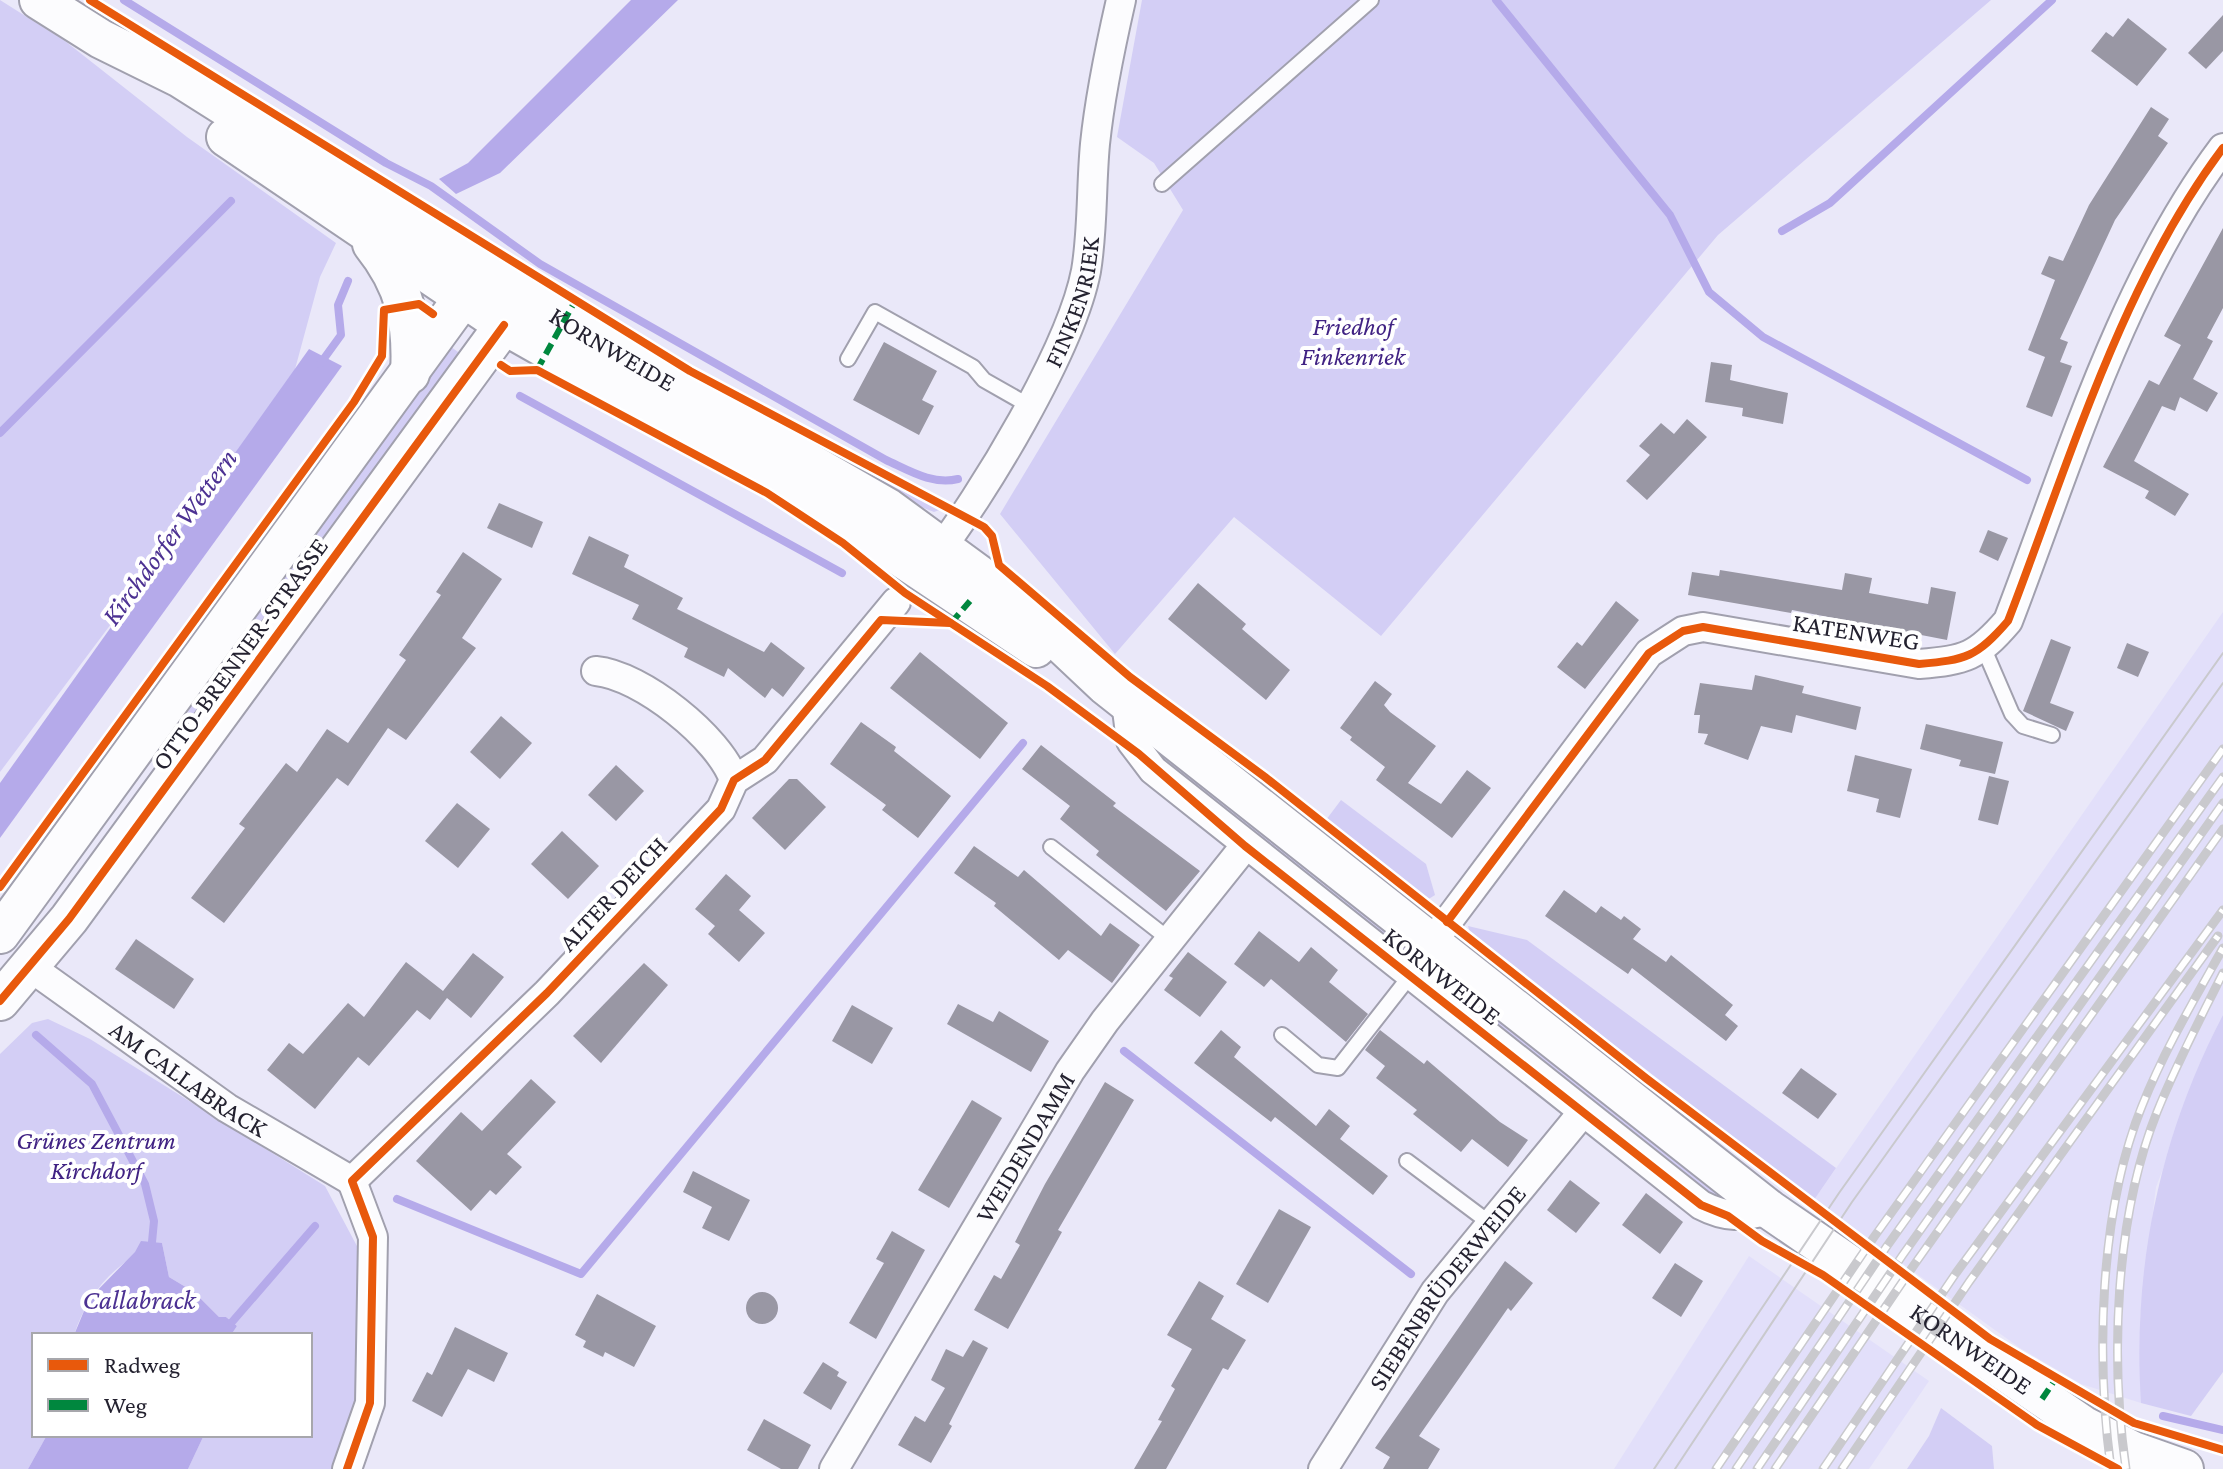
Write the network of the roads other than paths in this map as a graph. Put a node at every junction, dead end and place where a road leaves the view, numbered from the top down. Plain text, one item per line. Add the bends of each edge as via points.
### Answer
1 (39, 0) edge
2 (1121, 0) edge
3 (1371, 0) edge
4 (101, 39) junction
5 (2223, 148) edge
6 (1162, 184) dead end
7 (355, 224) junction
8 (503, 283) junction
9 (463, 298) junction
10 (504, 325) junction
11 (848, 359) dead end
12 (410, 374) junction
13 (1028, 405) junction
14 (934, 558) junction
15 (896, 602) dead end
16 (1984, 649) junction
17 (596, 671) dead end
18 (1115, 694) junction
19 (2052, 735) dead end
20 (734, 780) junction
21 (1245, 846) junction
22 (1051, 847) dead end
23 (0, 934) edge
24 (1170, 940) junction
25 (0, 944) edge
26 (1420, 960) junction
27 (30, 967) junction
28 (0, 1001) edge
29 (1282, 1035) dead end
30 (1583, 1112) junction
31 (1407, 1161) dead end
32 (352, 1181) junction
33 (1770, 1210) junction
34 (1491, 1224) junction
35 (347, 1469) edge
36 (834, 1469) edge
37 (1323, 1469) edge
38 (2184, 1469) edge

1 - 4 main road, KORNWEIDE
2 - 13 street, FINKENRIEK via 1099,110 1085,274
3 - 6 lane
4 - 7 main road, KORNWEIDE via 170,98
4 - 8 main road, KORNWEIDE via 180,78
5 - 16 street via 2183,209 2122,326 2008,621
7 - 9 main road, KORNWEIDE
7 - 12 main road via 384,259 407,305
8 - 9 main road
8 - 10 main road
8 - 14 main road, KORNWEIDE via 860,490
9 - 10 main road, KORNWEIDE
9 - 12 main road, OTTO-BRENNER-STRASSE
10 - 14 main road, KORNWEIDE via 772,476
10 - 27 main road, OTTO-BRENNER-STRASSE
11 - 13 lane via 875,312
12 - 23 main road, OTTO-BRENNER-STRASSE
13 - 14 street, FINKENRIEK
14 - 18 main road, KORNWEIDE via 1062,665
15 - 20 street, ALTER DEICH via 765,760
16 - 19 lane via 2012,714 2023,726
16 - 26 street, KATENWEG via 1954,661 1919,664 1703,627 1669,638 1649,653
17 - 20 street via 642,685 717,750
18 - 21 street, KORNWEIDE via 1139,754
18 - 26 main road, KORNWEIDE
20 - 32 street, ALTER DEICH via 721,809 547,993
21 - 24 street, WEIDENDAMM
21 - 26 street, KORNWEIDE
22 - 24 lane
24 - 36 street, WEIDENDAMM via 1070,1071
25 - 27 main road
26 - 29 lane via 1338,1068 1318,1065
26 - 30 street, KORNWEIDE
26 - 33 main road, KORNWEIDE
27 - 28 main road, OTTO-BRENNER-STRASSE
27 - 32 street, AM CALLABRACK via 227,1108
30 - 33 street, KORNWEIDE via 1714,1212 1744,1217
30 - 34 street, SIEBENBRÜDERWEIDE
31 - 34 lane
32 - 35 street via 373,1237 370,1403
33 - 38 main road, KORNWEIDE via 2074,1419 2133,1451
34 - 37 street, SIEBENBRÜDERWEIDE via 1435,1292

